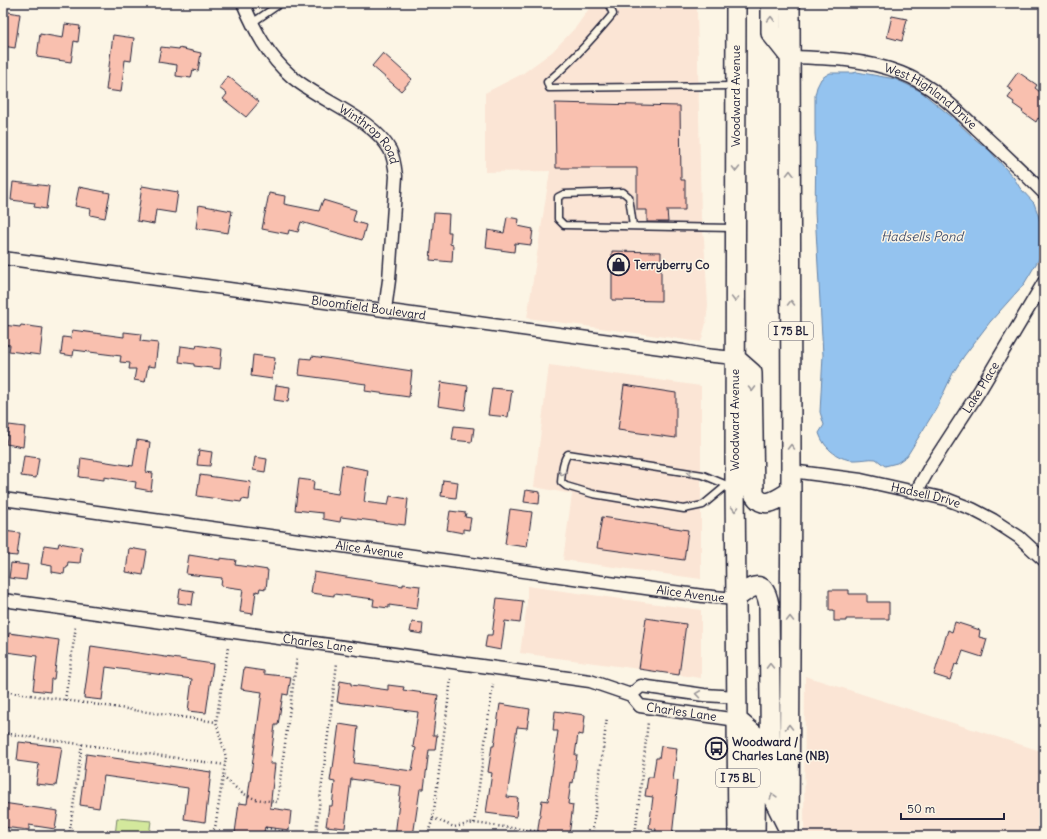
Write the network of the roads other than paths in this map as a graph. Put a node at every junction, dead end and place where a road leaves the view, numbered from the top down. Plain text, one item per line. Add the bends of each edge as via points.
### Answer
1 (243, 3) edge
2 (281, 3) edge
3 (608, 3) edge
4 (736, 3) edge
5 (771, 3) edge
6 (790, 3) edge
7 (252, 23) junction
8 (790, 57) junction
9 (736, 86) junction
10 (1044, 193) edge
11 (633, 226) junction
12 (735, 228) junction
13 (3, 258) edge
14 (1044, 282) edge
15 (385, 310) junction
16 (735, 358) junction
17 (791, 472) junction
18 (741, 484) junction
19 (791, 491) junction
20 (916, 492) junction
21 (3, 499) edge
22 (1044, 560) edge
23 (735, 599) junction
24 (3, 600) edge
25 (631, 695) junction
26 (737, 697) junction
27 (737, 720) junction
28 (789, 834) edge
29 (738, 836) edge
30 (755, 836) edge

1 - 7 street, Winthrop Road
2 - 7 lane
3 - 9 lane via 614,14 590,42 547,82 549,88
4 - 9 main road, Woodward Avenue
8 -> 5 main road via 771,33
6 - 8 main road, I 75 BL
7 - 15 street, Winthrop Road via 267,50 285,71 300,84 367,126 391,151 396,176
8 - 10 street, West Highland Drive via 856,62 892,70 912,78 956,109
17 -> 8 main road, I 75 BL
9 -> 12 main road, Woodward Avenue
11 - 11 lane via 564,225 558,219 558,197 564,194 623,192 629,197
11 - 12 lane
12 -> 16 main road, Woodward Avenue
13 - 15 street, Bloomfield Boulevard
14 - 20 street, Lake Place
15 - 16 street, Bloomfield Boulevard
16 -> 18 main road, Woodward Avenue via 752,373
17 - 19 main road, I 75 BL
17 - 20 street, Hadsell Drive via 861,480
18 -> 18 lane via 703,475 568,454 565,456 561,482 593,494 684,509 703,505
18 - 19 main road via 764,503 771,503
18 -> 23 main road, Woodward Avenue / I 75 BL
28 -> 19 main road, I 75 BL
20 - 22 street, Hadsell Drive via 981,513 1012,532
21 - 23 street, Alice Avenue
23 - 26 main road, Woodward Avenue / I 75 BL
28 -> 23 main road via 771,794 768,594 756,586
24 - 25 street, Charles Lane via 590,681
26 -> 25 street, Charles Lane via 641,686
25 - 27 street, Charles Lane via 640,706
26 - 27 main road, Woodward Avenue / I 75 BL
27 - 29 main road, Woodward Avenue / I 75 BL
27 - 30 main road via 756,736

